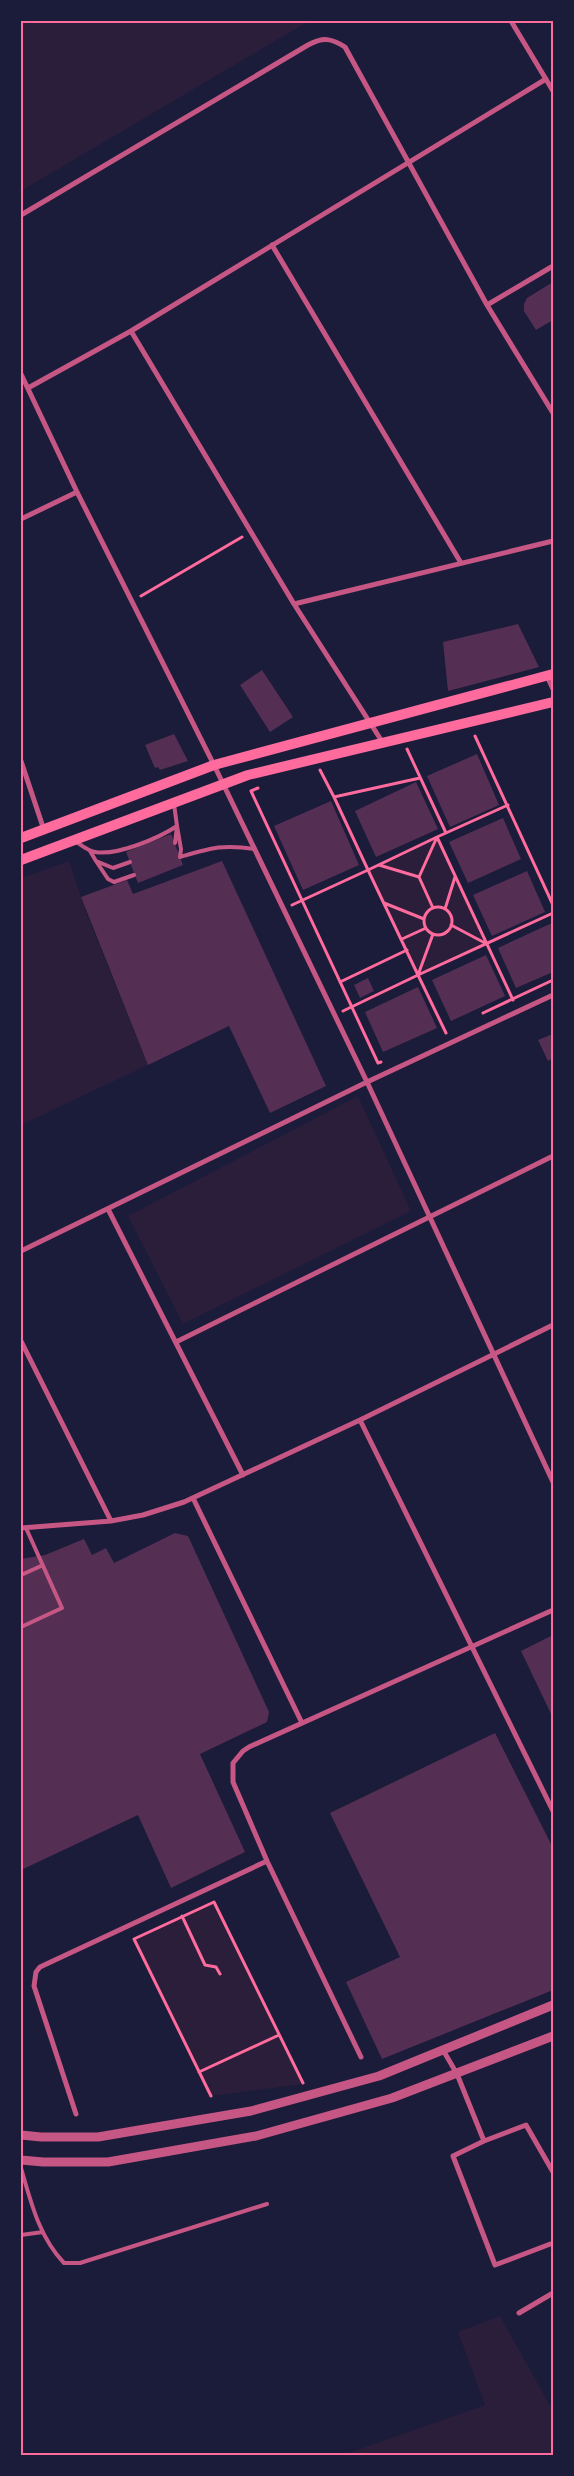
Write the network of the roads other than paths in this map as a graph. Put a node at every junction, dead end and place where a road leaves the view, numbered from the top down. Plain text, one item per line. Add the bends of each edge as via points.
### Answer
1 (511, 21) edge
2 (546, 79) junction
3 (553, 91) edge
4 (409, 161) junction
5 (21, 215) edge
6 (272, 245) junction
7 (553, 266) edge
8 (487, 305) junction
9 (131, 331) junction
10 (21, 374) edge
11 (28, 388) junction
12 (553, 413) edge
13 (77, 492) junction
14 (21, 519) edge
15 (553, 541) edge
16 (460, 563) junction
17 (294, 604) junction
18 (550, 675) edge
19 (553, 690) edge
20 (553, 702) edge
21 (370, 723) junction
22 (384, 744) junction
23 (21, 761) edge
24 (214, 764) junction
25 (223, 784) junction
26 (174, 803) junction
27 (177, 826) junction
28 (44, 830) junction
29 (21, 838) edge
30 (75, 841) junction
31 (175, 843) dead end
32 (255, 849) junction
33 (90, 851) junction
34 (21, 860) edge
35 (96, 861) junction
36 (130, 862) dead end
37 (134, 875) dead end
38 (553, 996) edge
39 (367, 1082) junction
40 (553, 1156) edge
41 (108, 1209) junction
42 (428, 1215) junction
43 (21, 1251) edge
44 (553, 1325) edge
45 (21, 1341) edge
46 (176, 1342) junction
47 (492, 1354) junction
48 (360, 1420) junction
49 (243, 1475) junction
50 (553, 1482) edge
51 (193, 1498) junction
52 (111, 1521) junction
53 (24, 1528) edge
54 (42, 1566) junction
55 (21, 1575) edge
56 (553, 1610) edge
57 (21, 1627) edge
58 (471, 1647) junction
59 (302, 1723) junction
60 (553, 1811) edge
61 (267, 1861) junction
62 (553, 2005) edge
63 (553, 2036) edge
64 (443, 2050) junction
65 (361, 2057) dead end
66 (457, 2074) junction
67 (76, 2114) dead end
68 (21, 2135) edge
69 (484, 2141) junction
70 (21, 2160) edge
71 (21, 2168) edge
72 (553, 2172) edge
73 (267, 2204) dead end
74 (43, 2232) junction
75 (21, 2235) edge
76 (553, 2243) edge
77 (553, 2293) edge
78 (518, 2314) dead end

1 - 2 street
2 - 3 street
2 - 4 street
4 - 5 street via 345,47 334,40 322,38
4 - 6 street
4 - 8 street
6 - 9 street
6 - 16 street
7 - 8 street
8 - 12 street
9 - 11 street
9 - 17 street
10 - 11 street
11 - 13 street
13 - 14 street
13 - 24 street
15 - 16 street
16 - 17 street
17 - 21 street
18 - 19 street
18 - 21 main road
20 - 22 main road
21 - 22 street
21 - 24 main road
22 - 25 main road via 248,775
23 - 28 street
24 - 25 street
24 - 28 main road
25 - 26 main road
25 - 32 street
26 - 27 lane
26 - 30 main road
27 - 31 lane
27 - 32 lane via 180,857 231,845
27 - 33 lane via 166,834 110,854
28 - 29 main road
30 - 33 lane
30 - 34 main road
32 - 39 street
33 - 35 lane
35 - 36 lane via 113,868
35 - 37 lane via 108,879 114,882
38 - 39 street
39 - 41 street
39 - 42 street
40 - 42 street
41 - 43 street
41 - 46 street
42 - 46 street
42 - 47 street
44 - 47 street
45 - 52 street
46 - 49 street
47 - 48 street
47 - 50 street
48 - 49 street
48 - 58 street
49 - 51 street
51 - 52 street via 144,1515
51 - 59 street
52 - 53 street
53 - 54 lane
54 - 55 lane
54 - 57 lane via 62,1608
56 - 58 street
58 - 59 street
58 - 60 street
59 - 61 street via 249,1747 238,1757 231,1772
61 - 65 street
61 - 67 street via 46,1962 36,1972 34,1986
62 - 64 street
63 - 66 street
64 - 66 street
64 - 68 street via 379,2076 251,2111 98,2137
66 - 69 street
66 - 70 street via 392,2098 256,2136 108,2162
69 - 72 street via 526,2125
69 - 76 street via 453,2156 495,2265
71 - 74 lane via 34,2216
73 - 74 lane via 80,2263 64,2263 53,2252
74 - 75 lane
77 - 78 street

